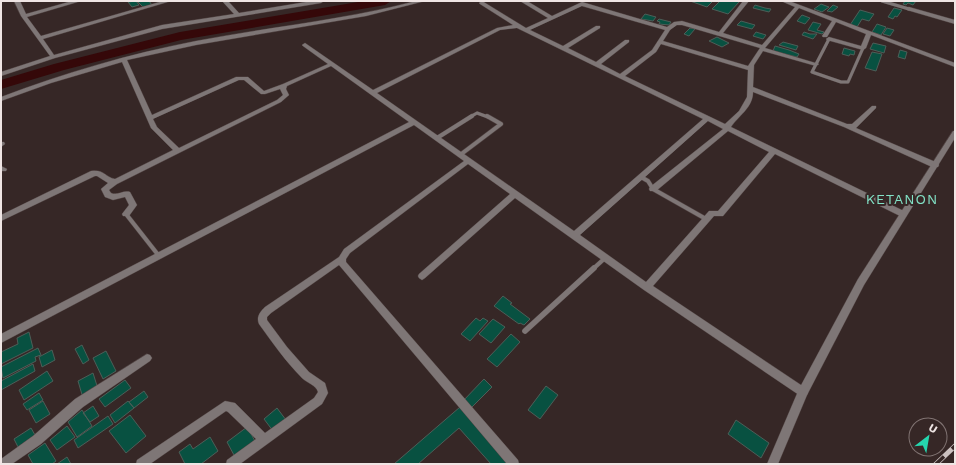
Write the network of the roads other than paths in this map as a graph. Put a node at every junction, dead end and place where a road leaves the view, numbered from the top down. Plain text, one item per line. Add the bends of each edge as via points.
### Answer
1 (17, 1) edge
2 (78, 1) edge
3 (168, 1) edge
4 (225, 1) edge
5 (321, 1) edge
6 (422, 1) edge
7 (523, 1) edge
8 (589, 1) edge
9 (746, 1) edge
10 (784, 1) edge
11 (882, 1) edge
12 (482, 3) dead end
13 (582, 4) junction
14 (794, 4) edge
15 (909, 9) joint
16 (237, 14) junction
17 (24, 16) junction
18 (552, 18) junction
19 (835, 20) junction
20 (955, 22) edge
21 (518, 26) junction
22 (598, 27) dead end
23 (668, 29) junction
24 (526, 30) junction
25 (869, 33) junction
26 (720, 34) junction
27 (827, 37) junction
28 (40, 38) junction
29 (627, 41) dead end
30 (661, 42) junction
31 (305, 45) dead end
32 (564, 48) junction
33 (763, 48) junction
34 (863, 48) junction
35 (53, 57) junction
36 (124, 60) junction
37 (332, 64) junction
38 (597, 64) junction
39 (816, 64) junction
40 (955, 65) edge
41 (750, 68) junction
42 (1, 74) edge
43 (621, 76) junction
44 (285, 85) junction
45 (752, 89) junction
46 (372, 92) junction
47 (1, 99) edge
48 (874, 107) dead end
49 (151, 118) junction
50 (708, 118) junction
51 (414, 122) junction
52 (846, 126) junction
53 (727, 127) junction
54 (955, 133) edge
55 (437, 138) junction
56 (178, 151) junction
57 (774, 151) junction
58 (460, 155) junction
59 (468, 161) junction
60 (935, 165) junction
61 (641, 177) junction
62 (116, 182) junction
63 (653, 189) junction
64 (515, 194) junction
65 (126, 214) joint
66 (903, 214) junction
67 (1, 218) edge
68 (706, 218) junction
69 (574, 236) junction
70 (159, 256) junction
71 (605, 258) junction
72 (342, 259) junction
73 (422, 276) dead end
74 (647, 287) junction
75 (525, 332) dead end
76 (1, 339) edge
77 (147, 358) dead end
78 (803, 392) junction
79 (264, 440) junction
80 (1, 459) edge
81 (3, 464) edge
82 (141, 464) edge
83 (231, 464) edge
84 (514, 464) edge
85 (772, 464) edge

1 - 17 street
2 - 17 street
3 - 28 street
4 - 16 street
5 - 16 street
6 - 36 street via 329,21 197,43
7 - 18 street
8 - 13 street
9 - 26 street
10 - 14 street
11 - 15 lane
12 - 21 street
13 - 18 street
13 - 23 street
14 - 19 street
14 - 33 street
15 - 20 street
16 - 35 street via 162,26
17 - 28 street
18 - 24 street
19 - 25 street
19 - 27 street
21 - 24 street
21 - 46 street via 499,29
22 - 32 street
23 - 26 street via 678,23
23 - 30 street
24 - 32 street
25 - 34 street
25 - 40 street
26 - 33 street
27 - 34 street
27 - 39 lane
28 - 35 street
29 - 38 street
30 - 41 street
30 - 43 street via 654,51
31 - 37 street
32 - 38 street
33 - 39 street
33 - 41 street
34 - 39 lane via 848,82 813,74
35 - 42 street
36 - 47 street
36 - 49 street
37 - 44 street
37 - 46 street
38 - 43 street
41 - 45 street
43 - 50 street
44 - 49 street via 263,93 246,78 238,78
44 - 56 street via 283,88 286,94 279,101
45 - 52 street
45 - 53 street via 742,112
46 - 51 street
48 - 52 street via 854,126
49 - 56 street via 154,128
50 - 53 street
50 - 61 street
51 - 55 street
51 - 70 street
52 - 60 street
53 - 57 street
53 - 63 street
54 - 60 street
55 - 58 street
55 - 58 lane via 477,113 501,124
56 - 62 street
57 - 66 street
57 - 68 street via 720,214 712,213
58 - 59 street
59 - 64 street
59 - 72 street via 347,251
60 - 66 street
61 - 63 lane via 648,181
61 - 69 street
62 - 65 street via 104,189 113,197 127,194 133,205
62 - 67 street via 94,173
63 - 68 lane
64 - 69 street
64 - 73 street
65 - 70 lane
66 - 78 street via 861,282
68 - 74 street
69 - 71 street
70 - 76 street
71 - 74 street
71 - 75 lane
72 - 79 street via 263,315 262,321 284,350 306,375 321,386 323,393 318,401
72 - 84 street via 348,271
74 - 78 street
77 - 81 street via 79,403 37,440
78 - 85 street
79 - 82 street via 231,407 225,406
79 - 83 street
80 - 81 street

